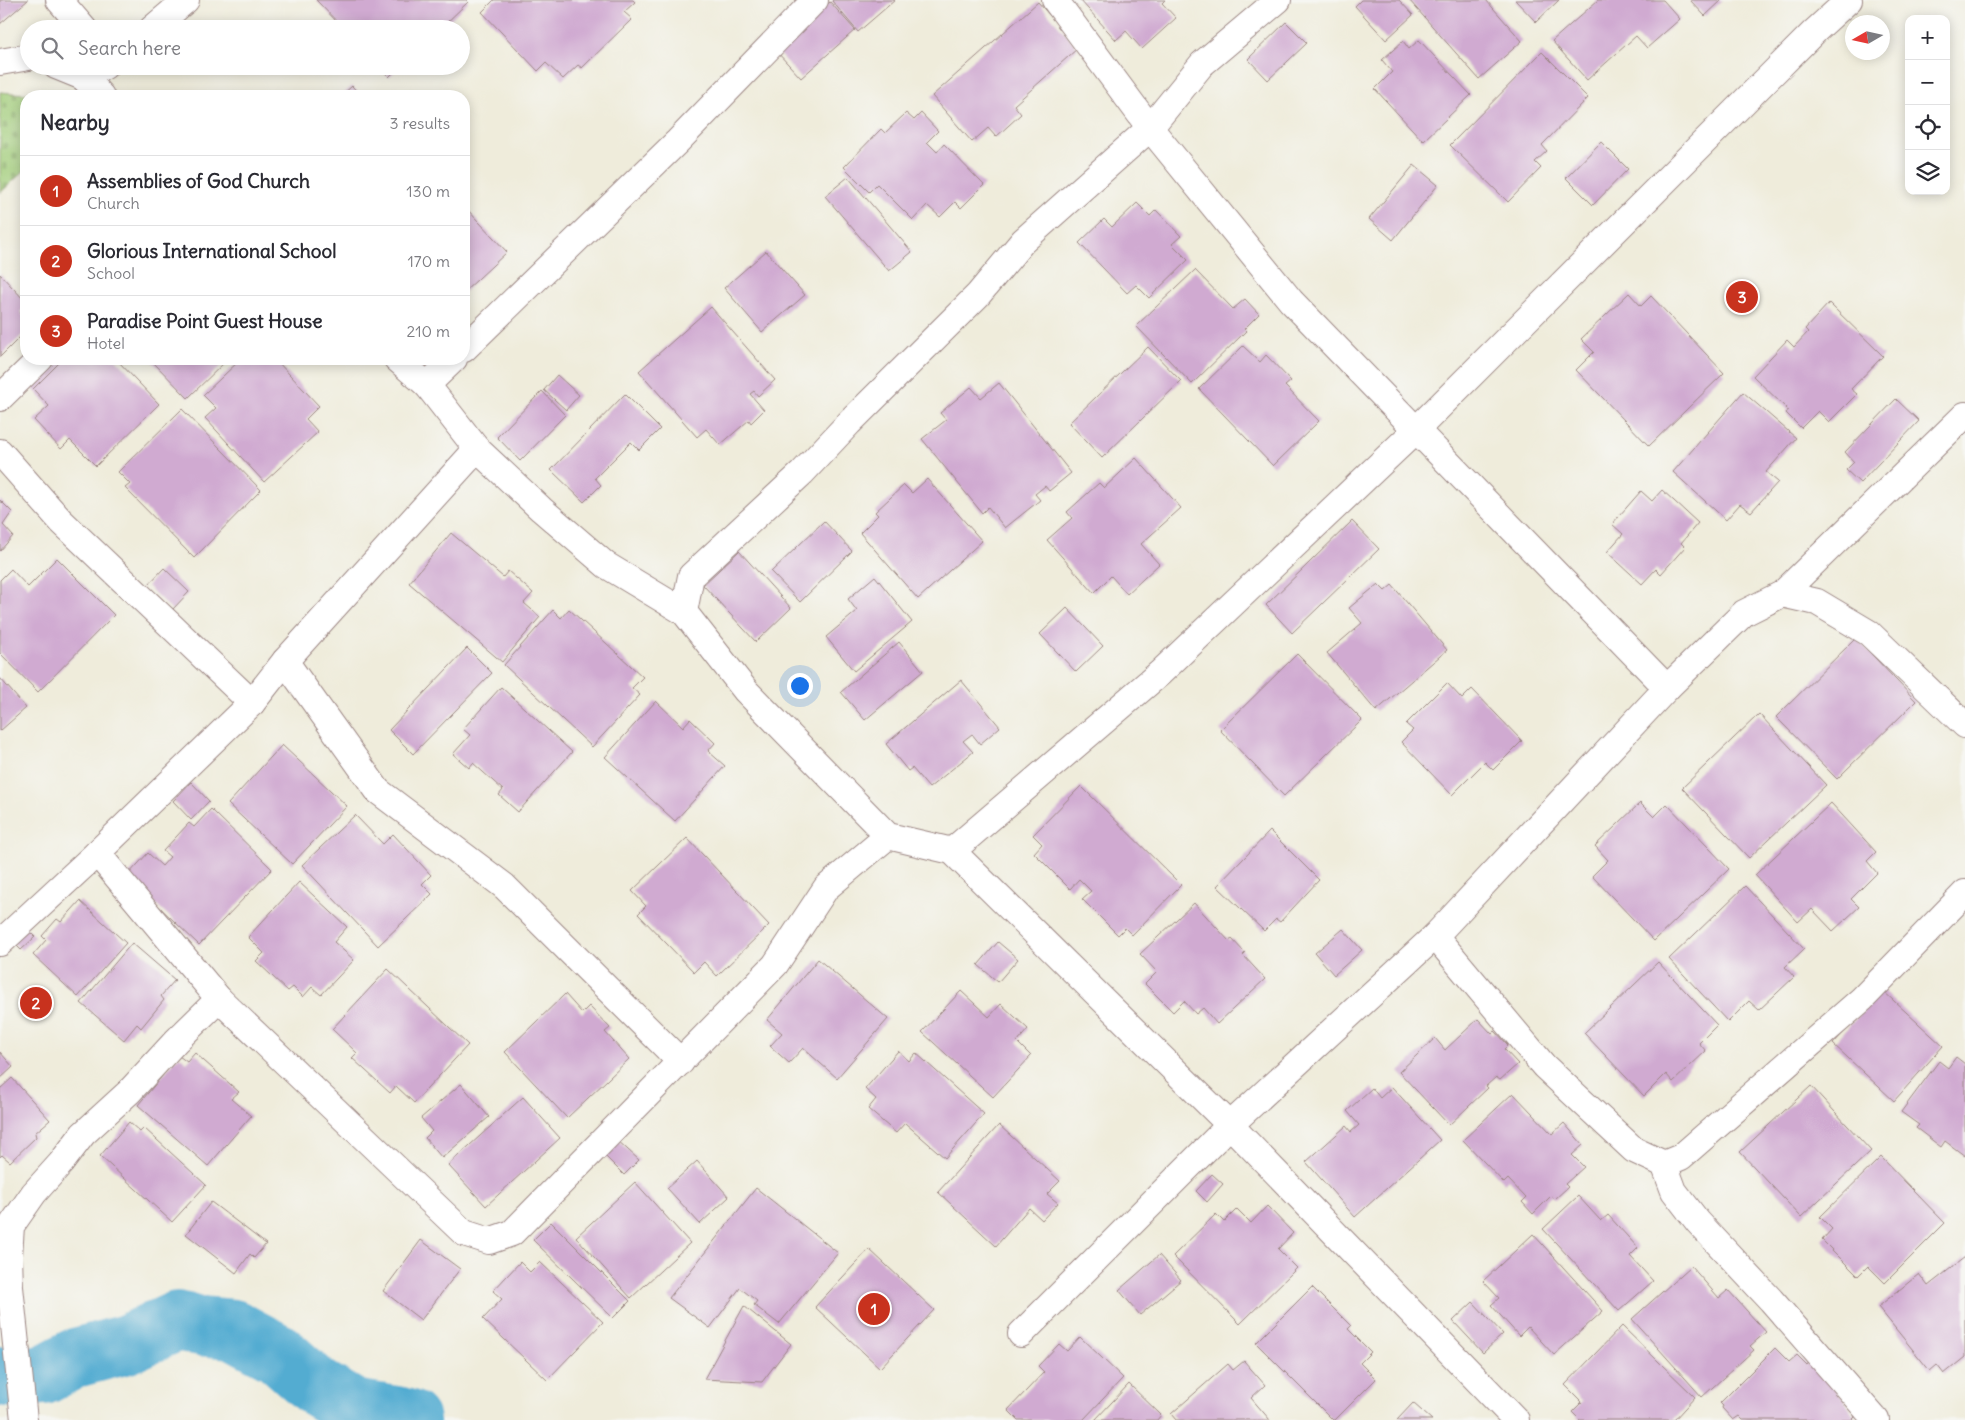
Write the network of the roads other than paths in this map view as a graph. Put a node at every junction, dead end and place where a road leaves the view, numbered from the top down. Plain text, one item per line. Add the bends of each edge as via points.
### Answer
1 (59, 0) edge
2 (186, 0) edge
3 (815, 0) edge
4 (1055, 0) edge
5 (1278, 0) edge
6 (1849, 0) edge
7 (76, 20) edge
8 (163, 20) edge
9 (20, 59) edge
10 (0, 62) edge
11 (95, 75) edge
12 (98, 90) edge
13 (1150, 128) junction
14 (470, 343) edge
15 (34, 365) edge
16 (404, 365) edge
17 (448, 365) edge
18 (427, 385) junction
19 (0, 398) edge
20 (1965, 415) edge
21 (1415, 431) junction
22 (477, 449) junction
23 (0, 452) edge
24 (1782, 594) junction
25 (684, 612) junction
26 (285, 660) junction
27 (1666, 688) junction
28 (252, 703) junction
29 (1965, 725) edge
30 (888, 836) junction
31 (952, 851) junction
32 (97, 853) junction
33 (1965, 893) edge
34 (1435, 936) junction
35 (0, 944) edge
36 (219, 999) junction
37 (681, 1062) junction
38 (1230, 1125) junction
39 (1664, 1164) junction
40 (1021, 1334) dead end
41 (24, 1420) edge
42 (1516, 1420) edge
43 (1876, 1420) edge

1 - 7 street
2 - 8 street
3 - 14 street via 678,141
4 - 13 street
5 - 13 street via 1202,64
6 - 21 street
9 - 10 street
11 - 12 street
13 - 21 street via 1291,301
13 - 25 street via 1023,241 978,295 802,473 692,576
15 - 19 street
16 - 18 street
17 - 18 street
18 - 22 street
20 - 24 street
21 - 27 street
21 - 31 street via 1160,673
22 - 25 street via 606,565
22 - 26 street
23 - 28 street via 61,521
24 - 27 street via 1744,613
24 - 29 street via 1817,602 1869,633
25 - 30 street via 746,691
26 - 28 street
26 - 37 street via 378,790 504,886
27 - 34 street
28 - 32 street
30 - 31 street
30 - 37 street via 826,888 775,965
31 - 38 street
32 - 35 street
32 - 36 street
33 - 39 street via 1862,999 1681,1157
34 - 38 street
34 - 39 street via 1544,1066 1634,1150
36 - 37 street via 464,1233 489,1241 512,1233
36 - 41 street via 129,1092 83,1134 11,1226 10,1288
38 - 40 street
38 - 42 street
39 - 43 street via 1674,1191 1698,1222

